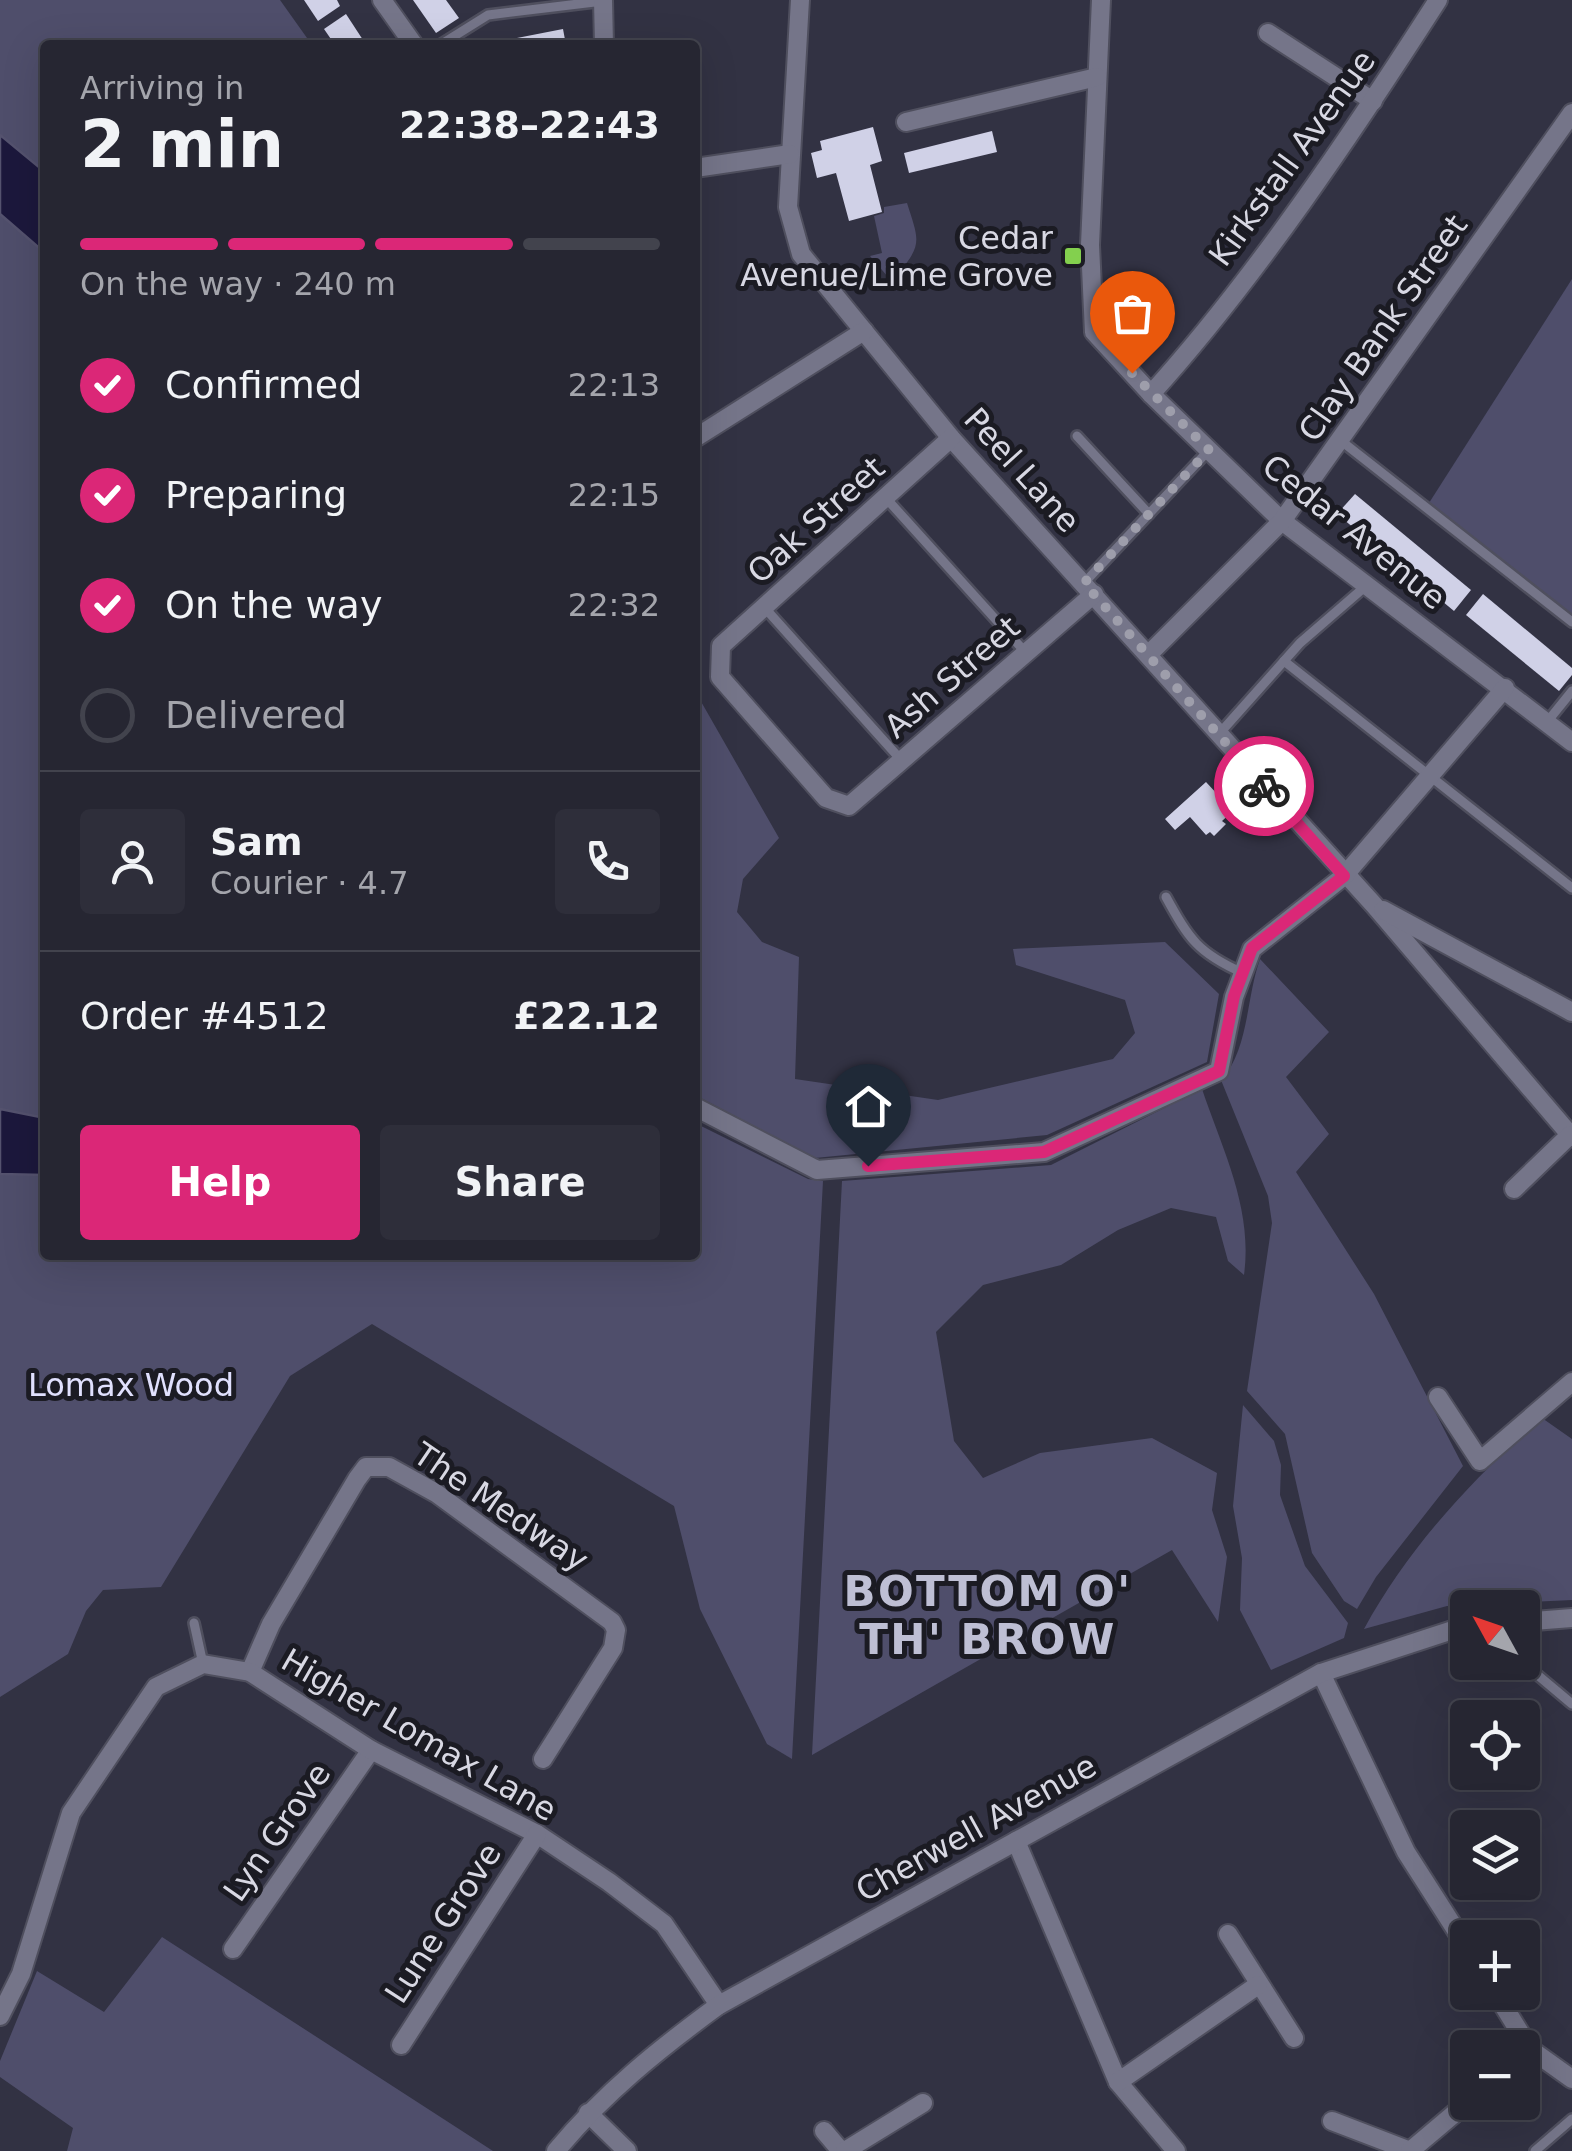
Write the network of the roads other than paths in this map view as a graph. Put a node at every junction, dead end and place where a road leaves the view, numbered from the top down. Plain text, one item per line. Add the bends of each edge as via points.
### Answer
1 (382, 0) edge
2 (800, 0) edge
3 (1101, 0) edge
4 (1438, 0) edge
5 (603, 1) edge
6 (1268, 32) dead end
7 (410, 40) edge
8 (448, 40) edge
9 (604, 40) edge
10 (1096, 78) junction
11 (1373, 101) junction
12 (1572, 114) edge
13 (906, 122) dead end
14 (790, 154) junction
15 (700, 167) edge
16 (864, 331) junction
17 (1150, 394) junction
18 (700, 435) edge
19 (1077, 436) dead end
20 (951, 438) junction
21 (1340, 440) junction
22 (1209, 450) junction
23 (886, 497) junction
24 (1149, 514) junction
25 (1282, 521) junction
26 (1367, 585) junction
27 (1089, 588) junction
28 (764, 607) junction
29 (1572, 622) edge
30 (1026, 653) junction
31 (1149, 654) junction
32 (1284, 660) junction
33 (1505, 688) junction
34 (1572, 690) edge
35 (1547, 722) junction
36 (1219, 734) junction
37 (1572, 742) edge
38 (902, 760) junction
39 (1430, 776) junction
40 (849, 806) joint
41 (1344, 876) junction
42 (1572, 888) edge
43 (1166, 898) dead end
44 (1374, 905) junction
45 (1243, 972) junction
46 (1572, 1012) edge
47 (700, 1110) edge
48 (1571, 1136) edge
49 (1514, 1188) dead end
50 (1572, 1382) edge
51 (1438, 1398) dead end
52 (1572, 1618) edge
53 (1540, 1621) edge
54 (194, 1623) dead end
55 (1450, 1632) edge
56 (203, 1664) junction
57 (250, 1672) junction
58 (1320, 1673) junction
59 (1540, 1677) edge
60 (1572, 1704) edge
61 (371, 1750) junction
62 (543, 1759) dead end
63 (536, 1834) junction
64 (1016, 1841) junction
65 (1450, 1921) edge
66 (1228, 1934) dead end
67 (233, 1948) dead end
68 (1258, 1985) junction
69 (720, 2005) junction
70 (0, 2016) edge
71 (1294, 2038) dead end
72 (401, 2045) dead end
73 (1540, 2060) edge
74 (1572, 2078) edge
75 (1118, 2082) junction
76 (924, 2103) dead end
77 (588, 2113) junction
78 (1450, 2117) edge
79 (1572, 2119) edge
80 (1332, 2121) dead end
81 (824, 2131) dead end
82 (556, 2151) edge
83 (626, 2151) edge
84 (843, 2151) edge
85 (1176, 2151) edge
86 (1410, 2151) edge
87 (1535, 2151) edge

1 - 7 street
2 - 14 street, Peel Lane
3 - 10 street, Cedar Avenue
4 - 11 street, Kirkstall Avenue
5 - 8 lane via 488,15
5 - 9 street
6 - 11 street
10 - 13 street
10 - 17 street, Cedar Avenue via 1094,332
11 - 17 street, Kirkstall Avenue
12 - 21 street, Clay Bank Street
14 - 15 street
14 - 16 street, Peel Lane via 788,208 802,254
16 - 18 street
16 - 20 street, Peel Lane
17 - 22 street, Cedar Avenue
19 - 24 lane
20 - 23 street, Oak Street
20 - 27 street, Peel Lane
21 - 25 street, Clay Bank Street
21 - 29 lane
22 - 24 lane
22 - 25 street, Cedar Avenue
23 - 28 street, Oak Street
23 - 30 lane
24 - 27 lane
25 - 26 street, Cedar Avenue
25 - 31 street, Clay Bank Street
26 - 32 lane
26 - 33 street, Cedar Avenue
27 - 30 street, Ash Street
27 - 31 street, Peel Lane
28 - 38 lane
28 - 40 street, Oak Street via 721,646 720,677 826,798
30 - 38 street, Ash Street
31 - 36 street, Peel Lane
32 - 36 lane
32 - 39 lane
33 - 35 street, Cedar Avenue
33 - 39 street
34 - 35 lane
35 - 37 street, Cedar Avenue
36 - 41 street, Peel Lane
38 - 40 street, Ash Street
39 - 41 street
39 - 42 lane
41 - 44 street, Peel Lane
41 - 45 street via 1252,948
43 - 45 lane via 1191,942 1212,960
44 - 46 street
44 - 48 street, Peel Lane
45 - 47 street via 1219,1071 1044,1152 816,1170
48 - 49 street
50 - 51 street via 1480,1461
52 - 53 street
54 - 56 lane
55 - 58 street, Cherwell Avenue
56 - 57 street, Higher Lomax Lane
56 - 70 street via 156,1688 71,1813 21,1974
57 - 61 street, Higher Lomax Lane
57 - 62 street, The Medway via 270,1624 357,1479 366,1467 389,1467 436,1492 606,1616 616,1630 613,1648
58 - 64 street, Cherwell Avenue
58 - 65 street via 1406,1852
59 - 60 lane
61 - 63 street, Higher Lomax Lane
61 - 67 street, Lyn Grove
63 - 69 street, Higher Lomax Lane via 664,1924
63 - 72 street, Lune Grove
64 - 69 street, Cherwell Avenue
64 - 75 street
66 - 68 street
68 - 71 street
68 - 75 street
69 - 77 street, Cherwell Avenue
73 - 74 street
75 - 85 street
76 - 84 street
77 - 82 street, Cherwell Avenue
77 - 83 street
78 - 86 street
79 - 87 lane
80 - 86 street
81 - 84 street

